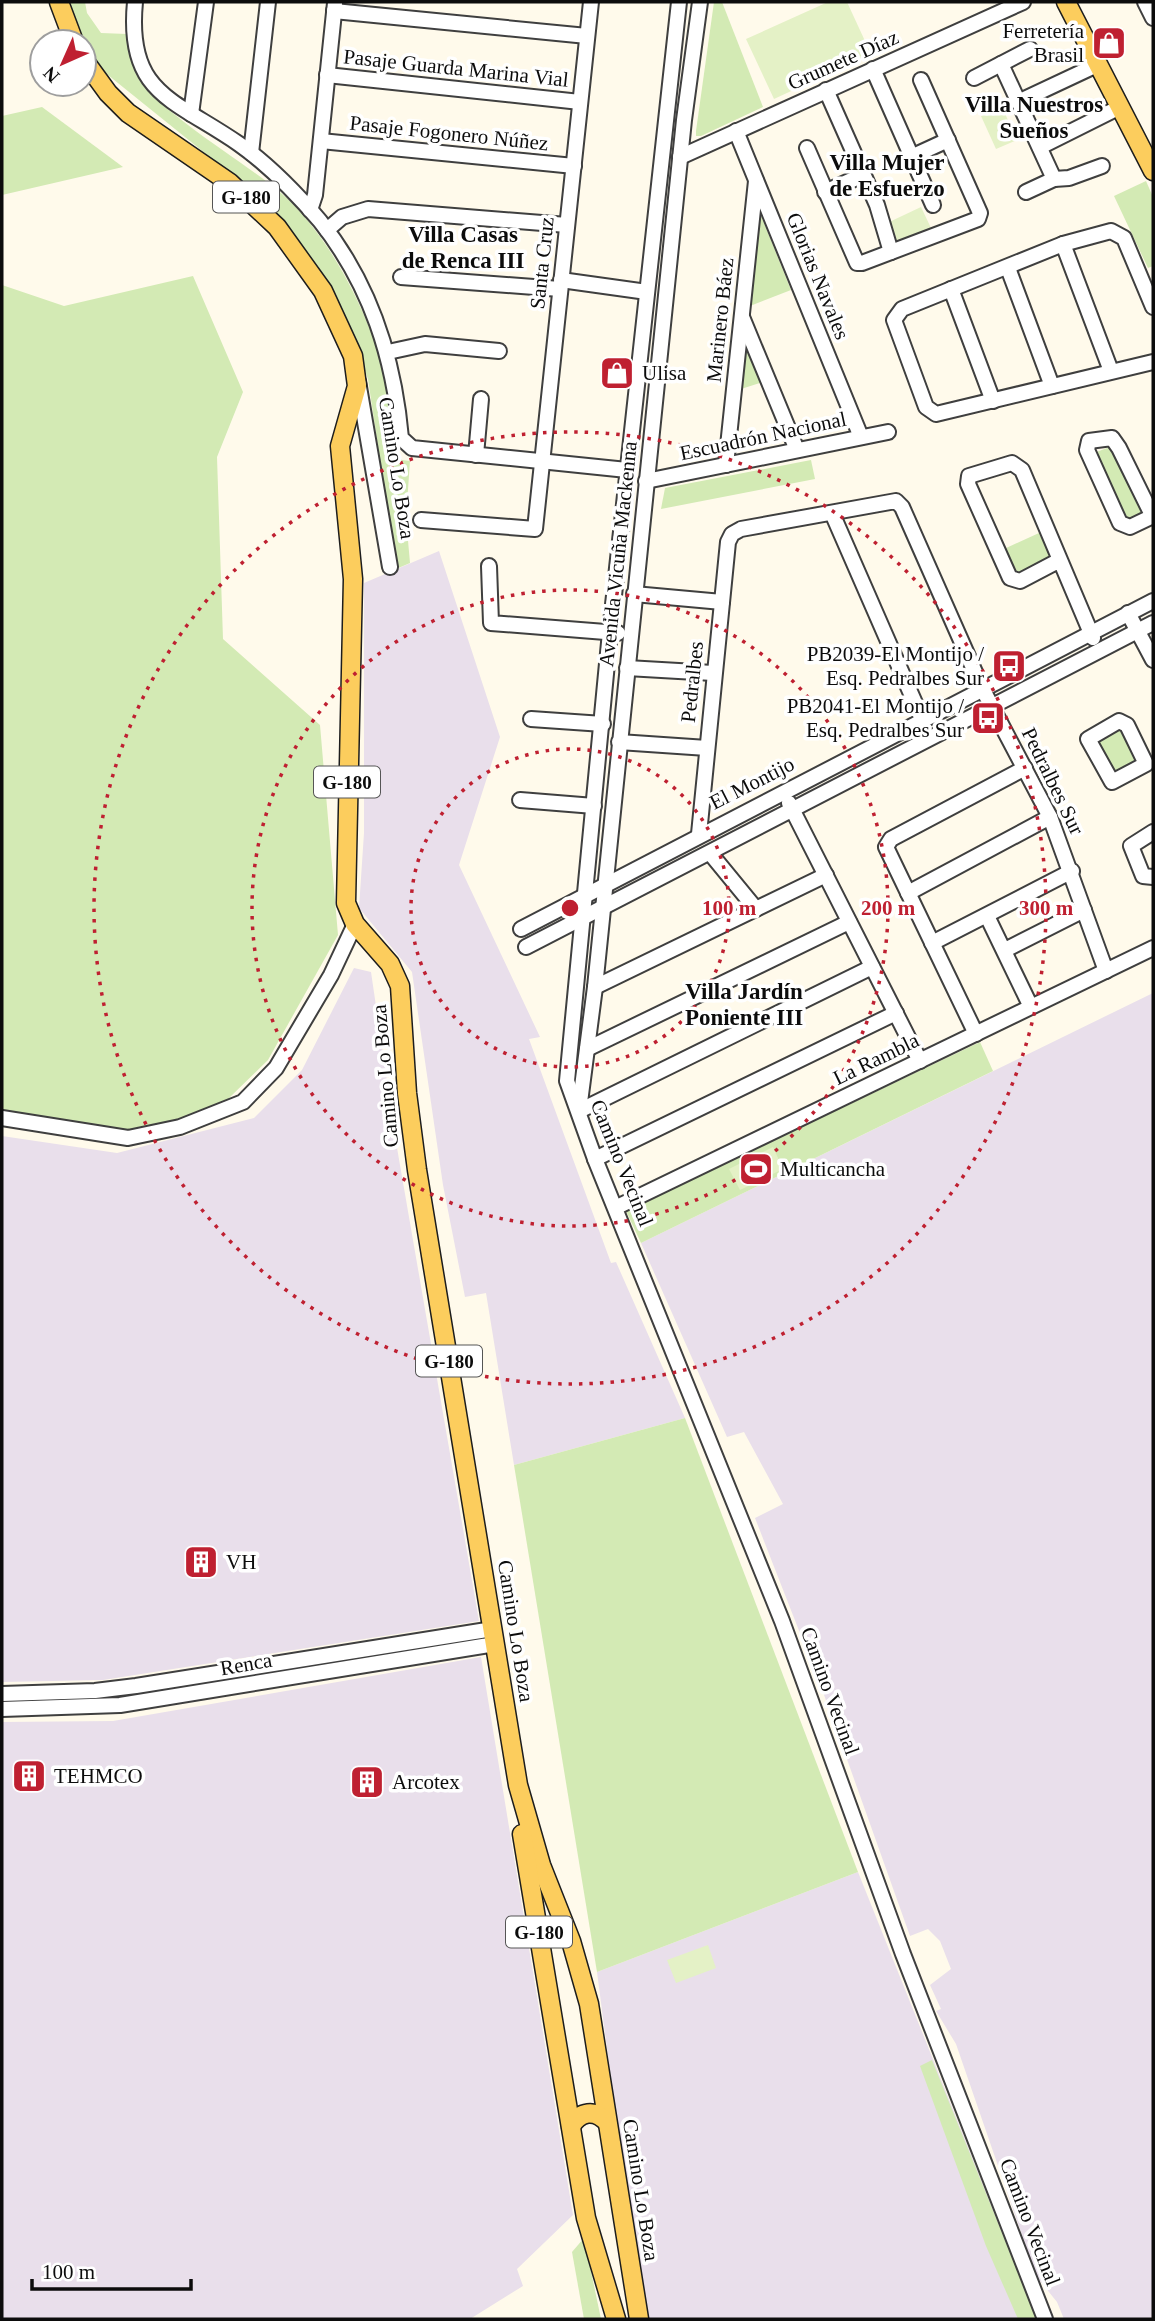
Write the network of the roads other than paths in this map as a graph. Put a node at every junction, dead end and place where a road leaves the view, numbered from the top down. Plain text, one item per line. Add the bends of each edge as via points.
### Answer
1 (59, 2) edge
2 (135, 2) edge
3 (206, 2) edge
4 (268, 2) edge
5 (591, 2) edge
6 (679, 2) edge
7 (700, 2) edge
8 (1023, 2) edge
9 (1066, 2) edge
10 (334, 7) edge
11 (69, 28) edge
12 (587, 36) junction
13 (1030, 49) dead end
14 (1001, 64) junction
15 (1099, 64) junction
16 (875, 74) junction
17 (327, 75) junction
18 (974, 78) dead end
19 (98, 79) edge
20 (921, 80) dead end
21 (826, 90) junction
22 (580, 102) junction
23 (1018, 103) junction
24 (1120, 107) junction
25 (191, 114) junction
26 (736, 131) junction
27 (948, 140) junction
28 (321, 141) junction
29 (1040, 147) junction
30 (807, 148) dead end
31 (251, 153) junction
32 (680, 157) junction
33 (911, 157) junction
34 (573, 166) junction
35 (1102, 166) dead end
36 (1153, 171) edge
37 (863, 176) junction
38 (1054, 179) junction
39 (756, 180) junction
40 (1026, 191) dead end
41 (825, 192) junction
42 (933, 205) dead end
43 (310, 210) junction
44 (567, 225) junction
45 (327, 230) junction
46 (1063, 244) junction
47 (891, 252) junction
48 (1008, 268) junction
49 (401, 277) dead end
50 (1148, 278) edge
51 (561, 285) junction
52 (951, 289) junction
53 (647, 292) junction
54 (1152, 299) edge
55 (741, 315) junction
56 (499, 351) dead end
57 (388, 352) junction
58 (1153, 362) edge
59 (1111, 371) junction
60 (357, 376) junction
61 (638, 386) junction
62 (1052, 386) junction
63 (656, 388) junction
64 (481, 399) dead end
65 (993, 401) junction
66 (888, 432) dead end
67 (861, 437) junction
68 (797, 450) junction
69 (475, 455) junction
70 (542, 461) junction
71 (726, 465) junction
72 (627, 470) junction
73 (646, 481) junction
74 (832, 513) junction
75 (1153, 517) edge
76 (421, 520) dead end
77 (621, 525) junction
78 (640, 527) junction
79 (1060, 560) junction
80 (489, 566) dead end
81 (390, 567) dead end
82 (634, 594) junction
83 (1153, 601) edge
84 (722, 602) junction
85 (1134, 611) junction
86 (1148, 629) edge
87 (610, 632) junction
88 (1091, 632) junction
89 (630, 634) junction
90 (1099, 652) junction
91 (1153, 660) edge
92 (627, 668) junction
93 (713, 673) junction
94 (982, 688) junction
95 (993, 707) junction
96 (531, 719) dead end
97 (922, 719) junction
98 (603, 724) junction
99 (619, 742) junction
100 (707, 748) junction
101 (1150, 762) edge
102 (1026, 768) junction
103 (783, 791) junction
104 (520, 800) dead end
105 (594, 806) junction
106 (792, 810) junction
107 (1050, 817) junction
108 (1153, 832) edge
109 (699, 834) junction
110 (710, 853) junction
111 (1072, 871) junction
112 (825, 875) junction
113 (1153, 877) edge
114 (606, 882) junction
115 (908, 893) junction
116 (585, 894) junction
117 (603, 908) junction
118 (756, 909) junction
119 (1084, 910) junction
120 (987, 916) junction
121 (582, 919) junction
122 (849, 922) junction
123 (355, 924) junction
124 (521, 929) dead end
125 (932, 943) junction
126 (526, 947) dead end
127 (1153, 948) edge
128 (1005, 950) junction
129 (872, 967) junction
130 (1106, 971) junction
131 (595, 988) junction
132 (1031, 1007) junction
133 (896, 1013) junction
134 (976, 1034) junction
135 (587, 1049) junction
136 (920, 1061) junction
137 (568, 1081) joint
138 (579, 1111) junction
139 (2, 1118) edge
140 (595, 1159) junction
141 (617, 1207) junction
142 (494, 1637) junction
143 (385, 1646) junction
144 (388, 1661) junction
145 (198, 1677) junction
146 (201, 1693) junction
147 (2, 1694) edge
148 (2, 1709) edge
149 (518, 1786) junction
150 (607, 2122) junction
151 (571, 2126) junction
152 (616, 2319) edge
153 (639, 2319) edge
154 (1045, 2319) edge

1 - 11 main road
2 - 25 street via 133,41 141,68 157,89
3 - 25 street
4 - 31 street
5 - 12 street, Santa Cruz
6 - 53 street, Avenida Vicuña Mackenna
7 - 32 street, Avenida Vicuña Mackenna
8 - 16 street, Grumete Díaz
9 - 15 main road
10 - 12 street
10 - 17 street
12 - 22 street, Santa Cruz
13 - 14 street
14 - 18 street
14 - 23 street
15 - 23 street
15 - 24 main road
16 - 21 street, Grumete Díaz
16 - 33 street
17 - 22 street, Pasaje Guarda Marina Vial
17 - 28 street
19 - 60 main road, Camino Lo Boza / G-180 via 128,113 230,183 277,227 327,298 347,340
20 - 27 street
21 - 26 street, Grumete Díaz
21 - 37 street
22 - 34 street, Santa Cruz
23 - 29 street
24 - 29 street
24 - 36 main road
25 - 31 street
26 - 32 street, Grumete Díaz
26 - 39 street, Glorias Navales
27 - 33 street
27 - 47 street via 980,215
28 - 34 street, Pasaje Fogonero Núñez
28 - 43 street
29 - 38 street
30 - 41 street
31 - 43 street
32 - 63 street, Avenida Vicuña Mackenna
33 - 42 street
34 - 44 street, Santa Cruz
35 - 38 street
37 - 41 street
37 - 47 street
38 - 40 street
39 - 55 street, Marinero Báez
39 - 67 street, Glorias Navales
41 - 47 street via 855,261 862,263
43 - 45 street
44 - 45 street via 368,209 342,217
44 - 51 street, Santa Cruz
45 - 57 street via 364,291
46 - 48 street
46 - 50 street via 1115,231
46 - 59 street
48 - 52 street
48 - 62 street
49 - 51 street
50 - 54 street
51 - 53 street
51 - 70 street, Santa Cruz
52 - 65 street
52 - 65 street via 902,309 894,325 932,413
53 - 61 street, Avenida Vicuña Mackenna
55 - 68 street
55 - 71 street, Marinero Báez
56 - 57 street via 425,344
57 - 69 street via 405,445
58 - 59 street
59 - 62 street
60 - 81 street, Camino Lo Boza
60 - 123 main road, Camino Lo Boza / G-180 via 340,446 353,579 345,894
61 - 63 street
61 - 72 street, Avenida Vicuña Mackenna
62 - 65 street
63 - 73 street, Avenida Vicuña Mackenna
64 - 69 street
66 - 67 street, Escuadrón Nacional
67 - 68 street, Escuadrón Nacional
68 - 71 street, Escuadrón Nacional
69 - 70 street
70 - 72 street
70 - 76 street, Santa Cruz via 535,529
71 - 73 street, Escuadrón Nacional
72 - 77 street, Avenida Vicuña Mackenna
73 - 78 street, Avenida Vicuña Mackenna
74 - 84 street, Pedralbes via 733,534 728,542
74 - 94 street, Pedralbes Sur via 897,501
74 - 97 street
75 - 75 street via 1112,438 1090,441 1087,450 1120,523 1130,527
77 - 78 street
77 - 87 street, Avenida Vicuña Mackenna
78 - 82 street, Avenida Vicuña Mackenna
79 - 79 street via 1018,464 969,476 968,484 1014,581
79 - 88 street
80 - 87 street via 491,623
82 - 84 street
82 - 89 street, Avenida Vicuña Mackenna
83 - 85 street, El Montijo
84 - 93 street, Pedralbes
85 - 86 street
85 - 88 street, El Montijo
86 - 90 street, El Montijo
86 - 91 street
87 - 89 street
87 - 98 street, Avenida Vicuña Mackenna
88 - 90 street
88 - 94 street, El Montijo
89 - 92 street, Avenida Vicuña Mackenna
90 - 95 street, El Montijo
92 - 93 street
92 - 99 street, Avenida Vicuña Mackenna
93 - 100 street, Pedralbes
94 - 95 street, Pedralbes Sur
94 - 97 street, El Montijo
95 - 102 street, Pedralbes Sur
95 - 106 street, El Montijo
96 - 98 street
97 - 103 street, El Montijo
98 - 105 street, Avenida Vicuña Mackenna
99 - 100 street
99 - 114 street, Avenida Vicuña Mackenna
100 - 109 street, Pedralbes
101 - 101 street via 1112,782 1088,739 1123,721
102 - 107 street, Pedralbes Sur
102 - 115 street via 887,844
103 - 106 street
103 - 109 street, El Montijo
104 - 105 street
105 - 116 street, Avenida Vicuña Mackenna
106 - 110 street, El Montijo
106 - 112 street
107 - 111 street, Pedralbes Sur
107 - 115 street
108 - 113 street via 1131,846 1143,876
109 - 114 street, El Montijo
110 - 117 street, El Montijo
110 - 118 street
111 - 119 street, Pedralbes Sur
111 - 120 street
112 - 118 street
112 - 122 street
114 - 116 street, El Montijo
114 - 117 street, Avenida Vicuña Mackenna
115 - 125 street
116 - 121 street, Avenida Vicuña Mackenna
116 - 124 street, El Montijo
117 - 121 street, El Montijo
117 - 131 street, Avenida Vicuña Mackenna
118 - 131 street
119 - 128 street
119 - 130 street, Pedralbes Sur
120 - 125 street
120 - 128 street
121 - 126 street, El Montijo
121 - 137 street, Avenida Vicuña Mackenna
122 - 129 street
122 - 135 street
123 - 139 street via 276,1068 243,1102 180,1127 128,1138
123 - 142 main road, Camino Lo Boza / G-180 via 390,964 402,996 411,1133
125 - 134 street
127 - 130 street, La Rambla
128 - 132 street
129 - 133 street
129 - 138 street
130 - 132 street, La Rambla
131 - 135 street, Avenida Vicuña Mackenna
132 - 134 street, La Rambla
133 - 136 street
133 - 140 street
134 - 136 street, La Rambla
135 - 138 street, Avenida Vicuña Mackenna
136 - 141 street, La Rambla
137 - 138 street, Camino Vecinal
138 - 140 street, Camino Vecinal
140 - 141 street, Camino Vecinal
141 - 154 street, Camino Vecinal via 779,1611 903,1954
142 - 143 street, Renca
142 - 144 street, Renca
142 - 149 main road, Camino Lo Boza / G-180
143 - 144 street
143 - 145 street, Renca
144 - 146 street, Renca
145 - 146 street
145 - 147 street, Renca via 95,1691
146 - 148 street, Renca via 93,1708
149 - 150 main road, Camino Lo Boza / G-180 via 584,1984
149 - 151 main road, Camino Lo Boza / G-180
150 - 151 main road via 587,2113
150 - 153 main road, Camino Lo Boza / G-180
151 - 152 main road, Camino Lo Boza / G-180 via 586,2218

